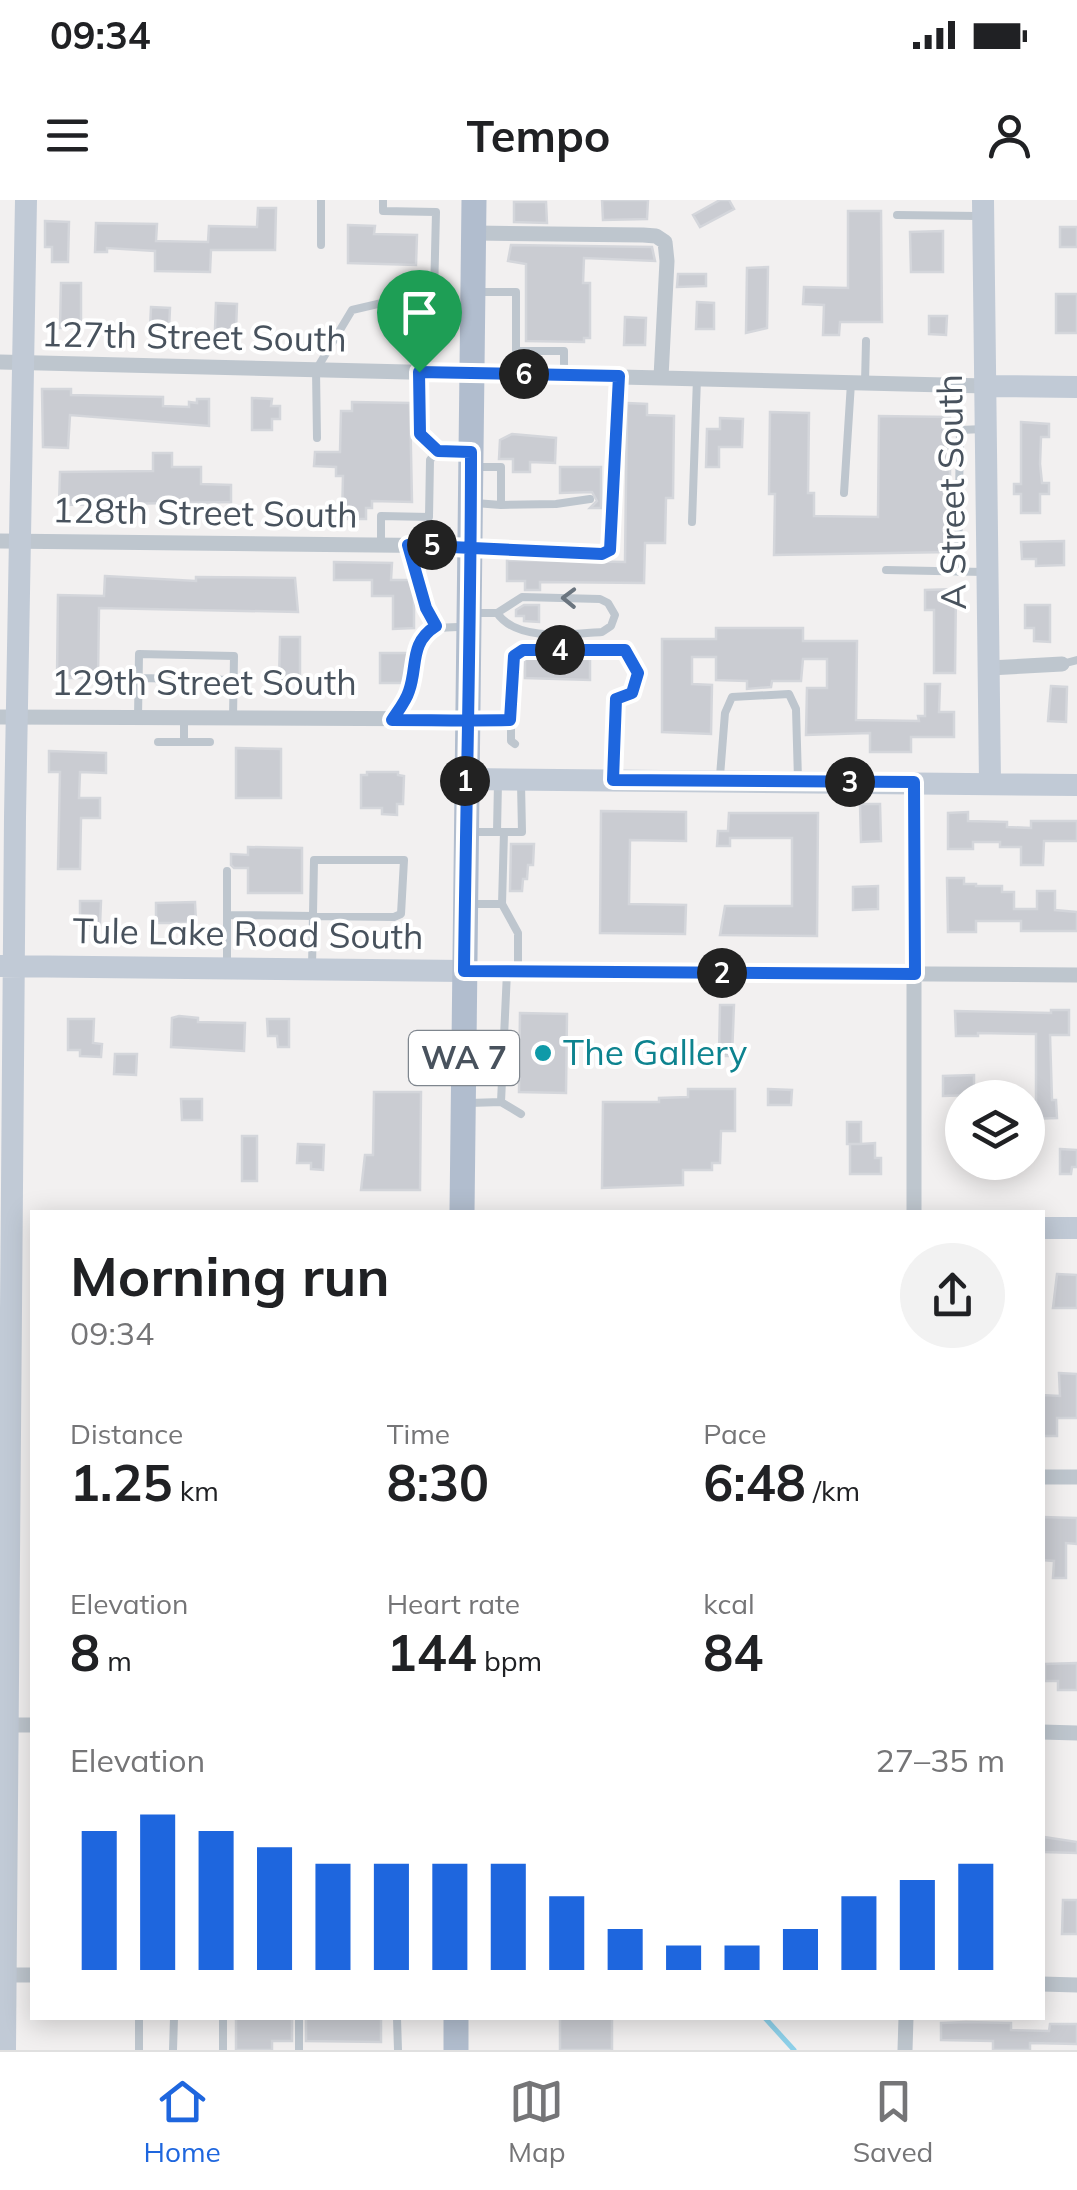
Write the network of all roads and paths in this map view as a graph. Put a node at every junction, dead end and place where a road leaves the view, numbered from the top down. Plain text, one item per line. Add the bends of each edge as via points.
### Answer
1 (26, 200) edge
2 (321, 200) edge
3 (383, 200) edge
4 (474, 200) edge
5 (983, 208) edge
6 (897, 214) dead end
7 (474, 233) junction
8 (321, 245) dead end
9 (473, 292) junction
10 (866, 341) dead end
11 (12, 362) edge
12 (316, 370) junction
13 (419, 372) junction
14 (472, 375) junction
15 (564, 375) junction
16 (619, 376) junction
17 (661, 377) junction
18 (696, 378) junction
19 (858, 383) junction
20 (986, 386) junction
21 (1077, 387) edge
22 (987, 430) junction
23 (317, 438) dead end
24 (438, 451) junction
25 (471, 459) junction
26 (844, 493) dead end
27 (590, 499) dead end
28 (601, 499) dead end
29 (614, 499) junction
30 (470, 502) junction
31 (502, 505) junction
32 (692, 522) dead end
33 (10, 541) edge
34 (381, 545) junction
35 (408, 545) junction
36 (469, 546) junction
37 (886, 570) dead end
38 (958, 572) junction
39 (988, 572) junction
40 (497, 612) junction
41 (468, 620) junction
42 (436, 626) junction
43 (1070, 662) edge
44 (989, 668) junction
45 (139, 678) junction
46 (234, 680) junction
47 (8, 717) edge
48 (138, 718) junction
49 (184, 718) junction
50 (233, 719) junction
51 (392, 720) junction
52 (467, 720) junction
53 (510, 720) junction
54 (158, 742) dead end
55 (184, 742) junction
56 (210, 742) dead end
57 (515, 744) dead end
58 (466, 779) junction
59 (510, 779) junction
60 (613, 780) junction
61 (719, 781) junction
62 (798, 782) junction
63 (914, 782) junction
64 (990, 783) junction
65 (1077, 784) edge
66 (465, 832) junction
67 (500, 832) junction
68 (227, 871) dead end
69 (465, 904) junction
70 (502, 904) junction
71 (226, 915) junction
72 (313, 917) junction
73 (7, 966) edge
74 (226, 968) junction
75 (312, 970) junction
76 (464, 971) junction
77 (513, 972) junction
78 (915, 974) junction
79 (1077, 975) edge
80 (501, 1102) junction
81 (463, 1103) junction
82 (521, 1114) dead end
83 (6, 1116) edge
84 (462, 1210) edge
85 (914, 1210) edge
86 (1045, 1228) edge
87 (1077, 1228) edge
88 (5, 1477) edge
89 (1045, 1477) edge
90 (1077, 1477) edge
91 (3, 1725) edge
92 (30, 1725) edge
93 (1045, 1732) edge
94 (1077, 1732) edge
95 (3, 1975) edge
96 (30, 1975) edge
97 (1045, 1984) edge
98 (1077, 1985) edge
99 (140, 2020) edge
100 (174, 2020) edge
101 (223, 2020) edge
102 (299, 2020) edge
103 (397, 2020) edge
104 (456, 2020) edge
105 (906, 2020) edge
106 (5, 2050) edge
107 (139, 2050) edge
108 (173, 2050) edge
109 (224, 2050) edge
110 (299, 2050) edge
111 (398, 2050) edge
112 (456, 2050) edge
113 (905, 2050) edge

1 - 11 street
2 - 8 lane
3 - 12 lane via 382,211 436,212 434,296 352,310
4 - 7 main road, WA 7
5 - 6 lane
5 - 20 street, A Street South
7 - 9 main road, WA 7
7 - 17 street via 643,235 665,242
9 - 14 main road, WA 7
9 - 15 lane via 516,292 516,350 564,351
10 - 19 lane
11 - 12 street, 127th Street South
11 - 33 street
12 - 13 street, 127th Street South
12 - 23 lane
13 - 14 street, 127th Street South
13 - 24 lane via 420,434
14 - 15 street, 127th Street South
14 - 25 main road, WA 7
15 - 16 street, 127th Street South
16 - 17 street, 127th Street South
16 - 29 lane
17 - 18 street, 127th Street South
18 - 19 street, 127th Street South
18 - 32 lane
19 - 20 street, 127th Street South
19 - 26 lane
20 - 21 street
20 - 22 street, A Street South
22 - 38 lane via 962,430 960,438
22 - 39 street, A Street South
24 - 25 lane
24 - 34 lane via 430,460 429,517 381,516
25 - 30 main road, WA 7
25 - 31 lane via 501,466
27 - 31 lane
28 - 29 lane
29 - 36 lane via 610,550 602,554
30 - 31 lane
30 - 36 main road, WA 7
33 - 34 street, 128th Street South
33 - 47 street
34 - 35 street, 128th Street South
35 - 36 street, 128th Street South
35 - 42 lane
36 - 41 main road, WA 7
37 - 38 lane
38 - 39 lane
39 - 44 street, A Street South
40 -> 40 lane via 520,632 602,632 614,615 600,599 522,598
40 - 41 lane
41 - 42 lane
41 - 52 main road, WA 7
42 - 51 lane via 416,646 408,694
43 - 44 street
44 - 64 street, A Street South
45 - 46 lane
45 - 46 lane via 139,654 234,656
45 - 48 lane
46 - 50 lane
47 - 48 street, 129th Street South
47 - 73 street
48 - 49 street, 129th Street South
49 - 50 street, 129th Street South
49 - 55 lane
50 - 51 street, 129th Street South
51 - 52 street, 129th Street South
52 - 53 lane
52 - 58 main road, WA 7
53 - 57 lane
53 - 60 lane via 514,656 523,650 625,650 638,673 632,693 616,699
54 - 55 lane
55 - 56 lane
58 - 59 street
58 - 66 main road, WA 7
59 - 60 street
59 - 67 lane
59 - 67 lane via 522,832
60 - 61 street
61 - 62 street
61 - 62 lane via 732,697 789,694 796,710
62 - 63 street
63 - 64 street
63 - 78 street
64 - 65 street
66 - 67 lane
66 - 69 main road, WA 7
67 - 70 lane
68 - 71 lane
69 - 70 lane
69 - 76 main road, WA 7
70 - 77 lane via 518,933
71 - 72 lane
71 - 74 lane
72 - 72 lane via 402,914 404,860 314,860
72 - 75 lane
73 - 74 street, Tule Lake Road South
73 - 83 street
74 - 75 street, Tule Lake Road South
75 - 76 street, Tule Lake Road South
76 - 77 street, Tule Lake Road South
76 - 81 main road, WA 7
77 - 78 street, Tule Lake Road South
77 - 80 lane
78 - 79 street, Tule Lake Road South
78 - 85 street
80 - 81 lane
80 - 82 lane
81 - 84 main road, WA 7
83 - 88 street via 11,1220
86 - 87 street
88 - 91 street
89 - 90 street
91 - 92 street
91 - 95 street
93 - 94 street
95 - 96 street
95 - 106 street
97 - 98 street
99 - 107 lane
100 - 108 lane
101 - 109 lane
102 - 110 lane
103 - 111 lane
104 - 112 main road
105 - 113 street

